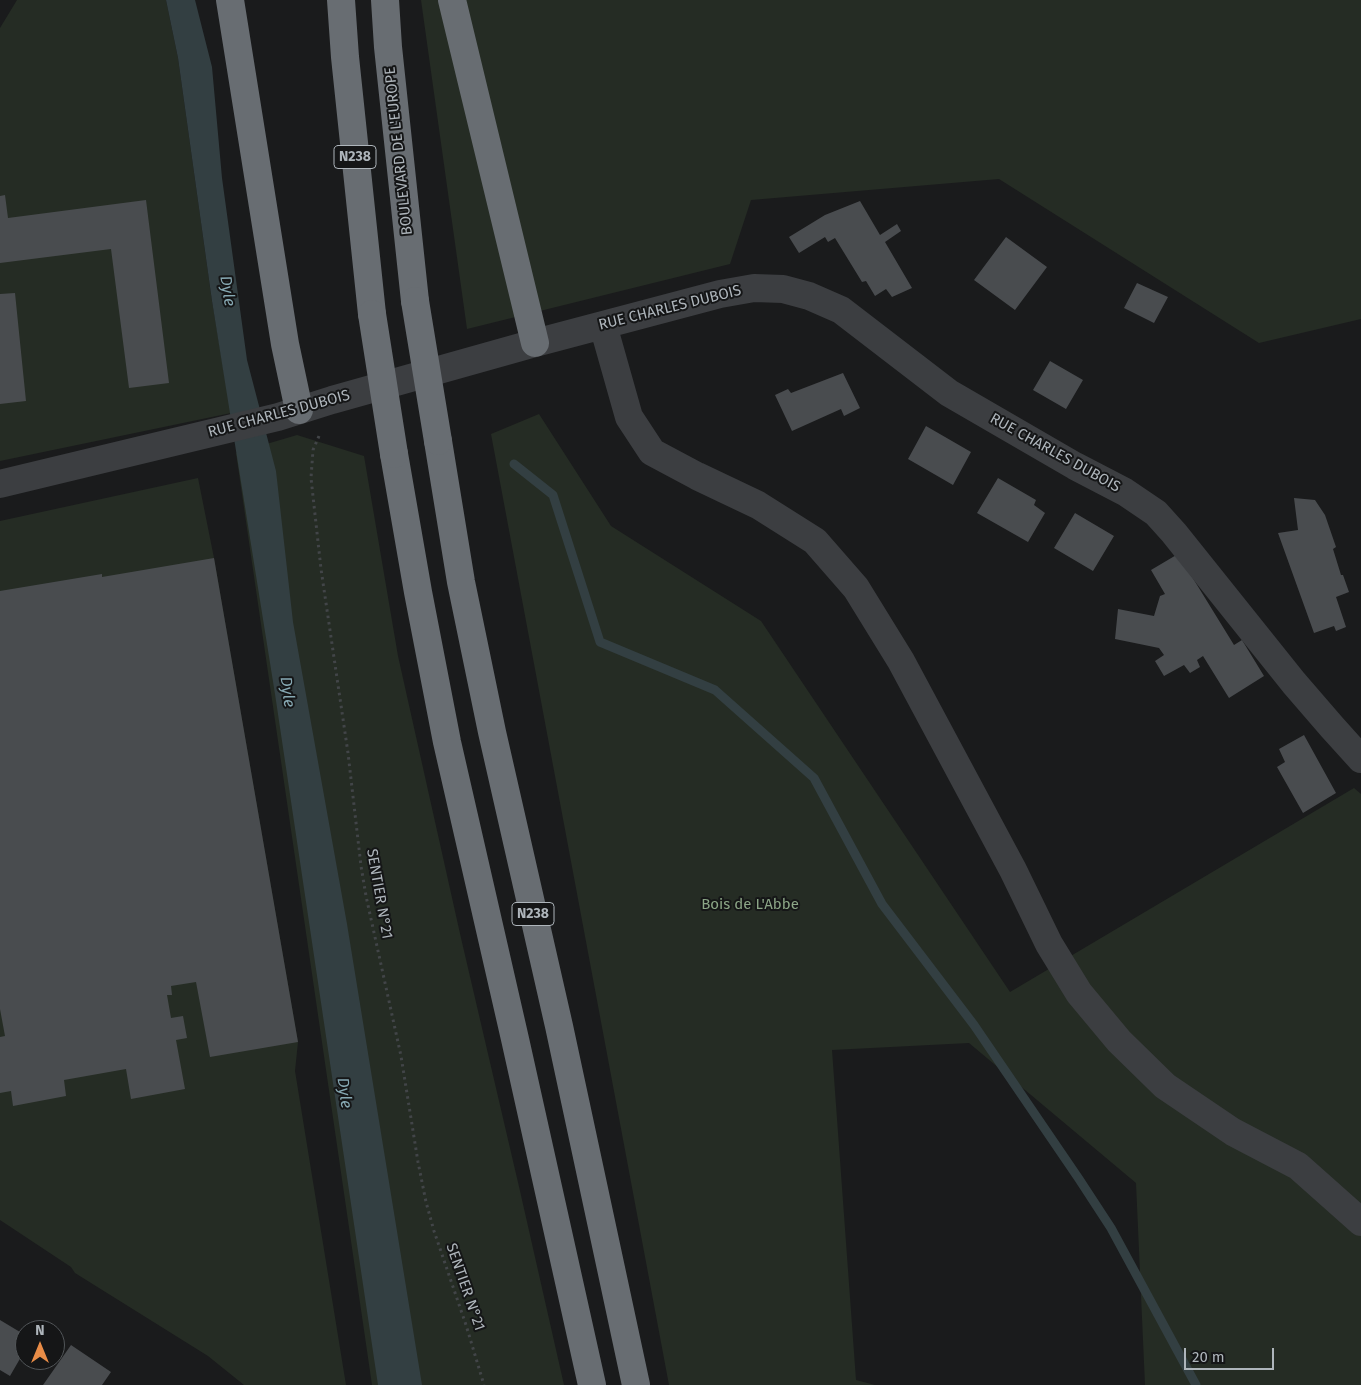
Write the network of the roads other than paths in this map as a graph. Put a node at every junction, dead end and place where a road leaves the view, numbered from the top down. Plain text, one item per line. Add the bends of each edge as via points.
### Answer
1 (230, 0) edge
2 (341, 0) edge
3 (384, 0) edge
4 (452, 0) edge
5 (603, 325) junction
6 (535, 343) junction
7 (289, 413) junction
8 (0, 484) edge
9 (1361, 759) edge
10 (1361, 1222) edge
11 (592, 1385) edge
12 (636, 1385) edge

1 - 7 highway via 286,344
2 - 11 highway, N238, bridge via 372,314 418,592 447,742
3 - 12 highway, BOULEVARD DE L'EUROPE / N238, bridge via 416,301 461,582
4 - 6 highway
5 - 6 street, RUE CHARLES DUBOIS
5 - 9 street, RUE CHARLES DUBOIS via 754,288 783,289 841,310 949,393 1126,492 1156,513 1294,683
5 - 10 street via 629,417 652,452 758,505 815,541 856,588 901,661 1049,944 1079,993 1165,1086 1233,1132 1298,1166
6 - 7 street, RUE CHARLES DUBOIS
7 - 8 street, RUE CHARLES DUBOIS

